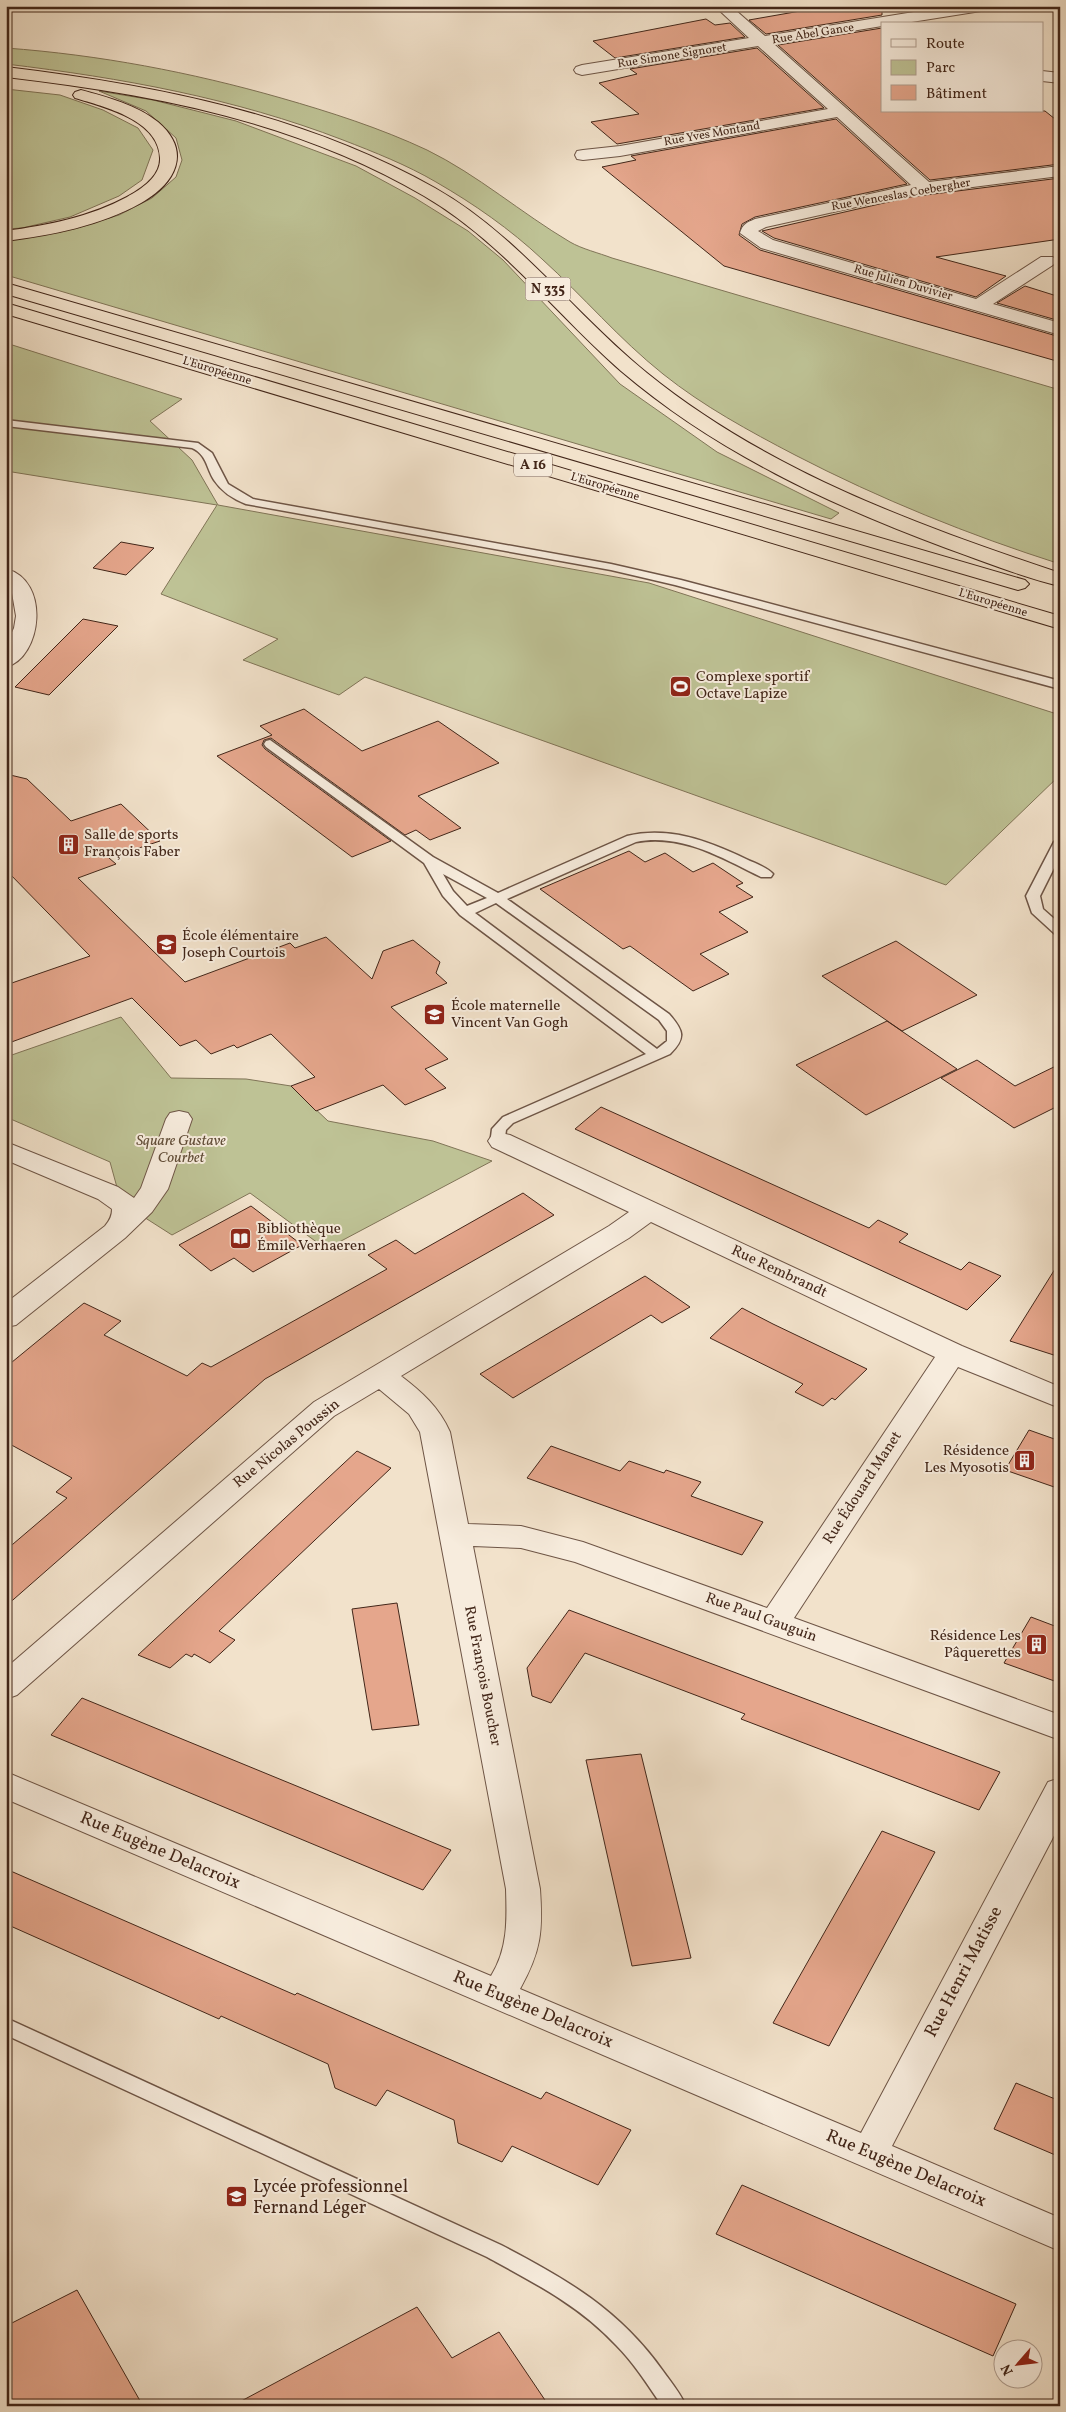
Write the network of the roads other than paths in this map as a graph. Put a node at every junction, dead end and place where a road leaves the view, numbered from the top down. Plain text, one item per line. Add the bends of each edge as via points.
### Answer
1 (981, 6) edge
2 (728, 11) dead end
3 (953, 11) junction
4 (886, 22) edge
5 (967, 22) edge
6 (881, 23) edge
7 (763, 42) junction
8 (582, 70) dead end
9 (6, 72) edge
10 (1044, 76) edge
11 (1060, 78) edge
12 (6, 81) edge
13 (840, 112) junction
14 (584, 155) dead end
15 (1060, 171) edge
16 (925, 188) junction
17 (749, 233) joint
18 (6, 236) edge
19 (1047, 261) dead end
20 (6, 288) edge
21 (979, 305) junction
22 (6, 308) edge
23 (6, 321) edge
24 (1060, 329) edge
25 (6, 423) edge
26 (6, 575) edge
27 (1060, 580) edge
28 (1060, 596) edge
29 (1060, 623) edge
30 (1060, 627) edge
31 (6, 660) edge
32 (1060, 685) edge
33 (270, 744) dead end
34 (1060, 842) edge
35 (428, 860) junction
36 (766, 874) dead end
37 (497, 898) junction
38 (465, 912) junction
39 (1060, 930) edge
40 (656, 1055) junction
41 (179, 1119) dead end
42 (501, 1141) joint
43 (6, 1150) edge
44 (649, 1210) junction
45 (122, 1225) junction
46 (6, 1318) edge
47 (952, 1353) junction
48 (380, 1375) junction
49 (1060, 1398) edge
50 (456, 1535) junction
51 (774, 1623) junction
52 (6, 1687) edge
53 (1060, 1728) edge
54 (6, 1786) edge
55 (1060, 1791) edge
56 (498, 1995) junction
57 (6, 2026) edge
58 (869, 2154) junction
59 (1060, 2235) edge
60 (675, 2406) edge

1 - 3 street, Rue Abel Gance
2 - 7 street, Rue Abel Gance
3 - 4 street, Rue Abel Gance
3 - 5 street
6 - 7 street, Rue Abel Gance
7 - 8 street, Rue Simone Signoret
7 - 13 street, Rue Abel Gance
9 - 27 highway, N 335 via 123,88 223,110 298,132 391,171 443,200 484,230 627,366 678,406 737,444 859,505 955,544
10 - 11 street
12 - 18 highway via 74,94 123,110 158,130 170,152 163,176 130,202 78,222
13 - 14 street, Rue Yves Montand
13 - 16 street, Rue Abel Gance
15 - 16 street, Rue Wenceslas Coebergher
16 - 17 street, Rue Wenceslas Coebergher via 761,223 751,227
17 - 21 street, Rue Julien Duvivier via 766,244
19 - 21 street
20 - 28 highway, L'Européenne / A 16
21 - 24 street, Rue Julien Duvivier
22 - 29 highway, L'Européenne / A 16
23 - 30 highway via 741,542
25 - 32 lane via 194,445 210,456 222,484 250,502 560,556 628,571
26 - 31 street via 21,588 26,627 22,640
33 - 35 lane
34 - 39 lane via 1033,896 1037,910
35 - 37 lane
35 - 38 lane via 448,893
36 - 37 lane via 708,848 648,835
37 - 38 lane
37 - 40 lane via 664,1017 672,1025 675,1036 670,1046
38 - 40 lane
40 - 42 lane via 508,1120 499,1129
41 - 45 street via 154,1189
42 - 44 street, Rue Rembrandt
43 - 45 street via 118,1199 127,1211
44 - 47 street, Rue Rembrandt
44 - 48 street, Rue Nicolas Poussin via 619,1232
45 - 46 street
47 - 49 street, Rue Rembrandt
47 - 51 street, Rue Édouard Manet
48 - 50 street, Rue François Boucher via 423,1409 433,1424
48 - 52 street, Rue Nicolas Poussin via 324,1409 298,1430
50 - 51 street, Rue Paul Gauguin via 521,1537 563,1546
50 - 56 street, Rue François Boucher via 523,1889 526,1929 523,1946
51 - 53 street, Rue Paul Gauguin
54 - 56 street, Rue Eugène Delacroix
55 - 58 street, Rue Henri Matisse
56 - 58 street, Rue Eugène Delacroix
57 - 60 lane via 546,2278 576,2296 626,2340
58 - 59 street, Rue Eugène Delacroix

